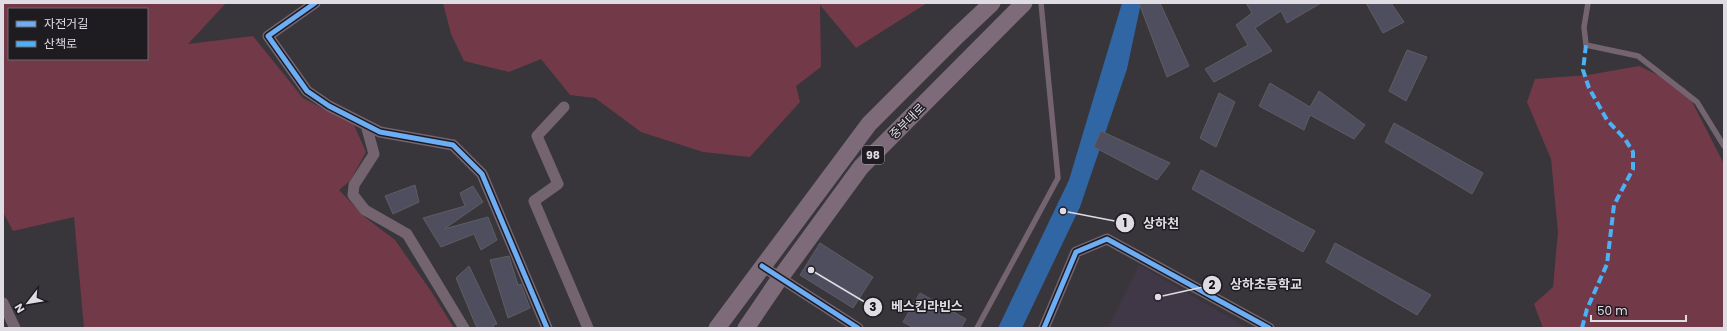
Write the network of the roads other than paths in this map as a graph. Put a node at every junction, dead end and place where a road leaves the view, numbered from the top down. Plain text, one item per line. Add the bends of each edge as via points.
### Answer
1 (315, 3) edge
2 (981, 3) edge
3 (992, 3) edge
4 (1024, 3) edge
5 (1041, 3) edge
6 (1588, 3) edge
7 (975, 19) junction
8 (564, 107) dead end
9 (366, 125) junction
10 (1724, 146) edge
11 (762, 266) junction
12 (780, 278) junction
13 (3, 303) edge
14 (15, 328) edge
15 (464, 328) edge
16 (547, 328) edge
17 (588, 328) edge
18 (717, 328) edge
19 (746, 328) edge
20 (858, 328) edge
21 (977, 328) edge
22 (1044, 328) edge
23 (1269, 328) edge

1 - 9 street via 268,36 307,91 329,106
2 - 7 street
3 - 7 main road, 중부대로 / 98
4 - 12 main road, 중부대로 / 98 via 861,167
5 - 21 lane via 1058,178
6 - 10 lane via 1584,27 1586,45 1638,56 1697,102
7 - 11 main road, 중부대로 / 98 via 869,124
8 - 17 street via 537,136 558,184 534,201
9 - 15 street via 374,154 354,185 353,195 365,210 407,234
9 - 16 street via 380,132 453,145 482,174
11 - 12 street
11 - 18 main road, 중부대로 / 98
12 - 19 main road, 중부대로 / 98
12 - 20 street
13 - 14 street
22 - 23 street via 1076,252 1107,239

